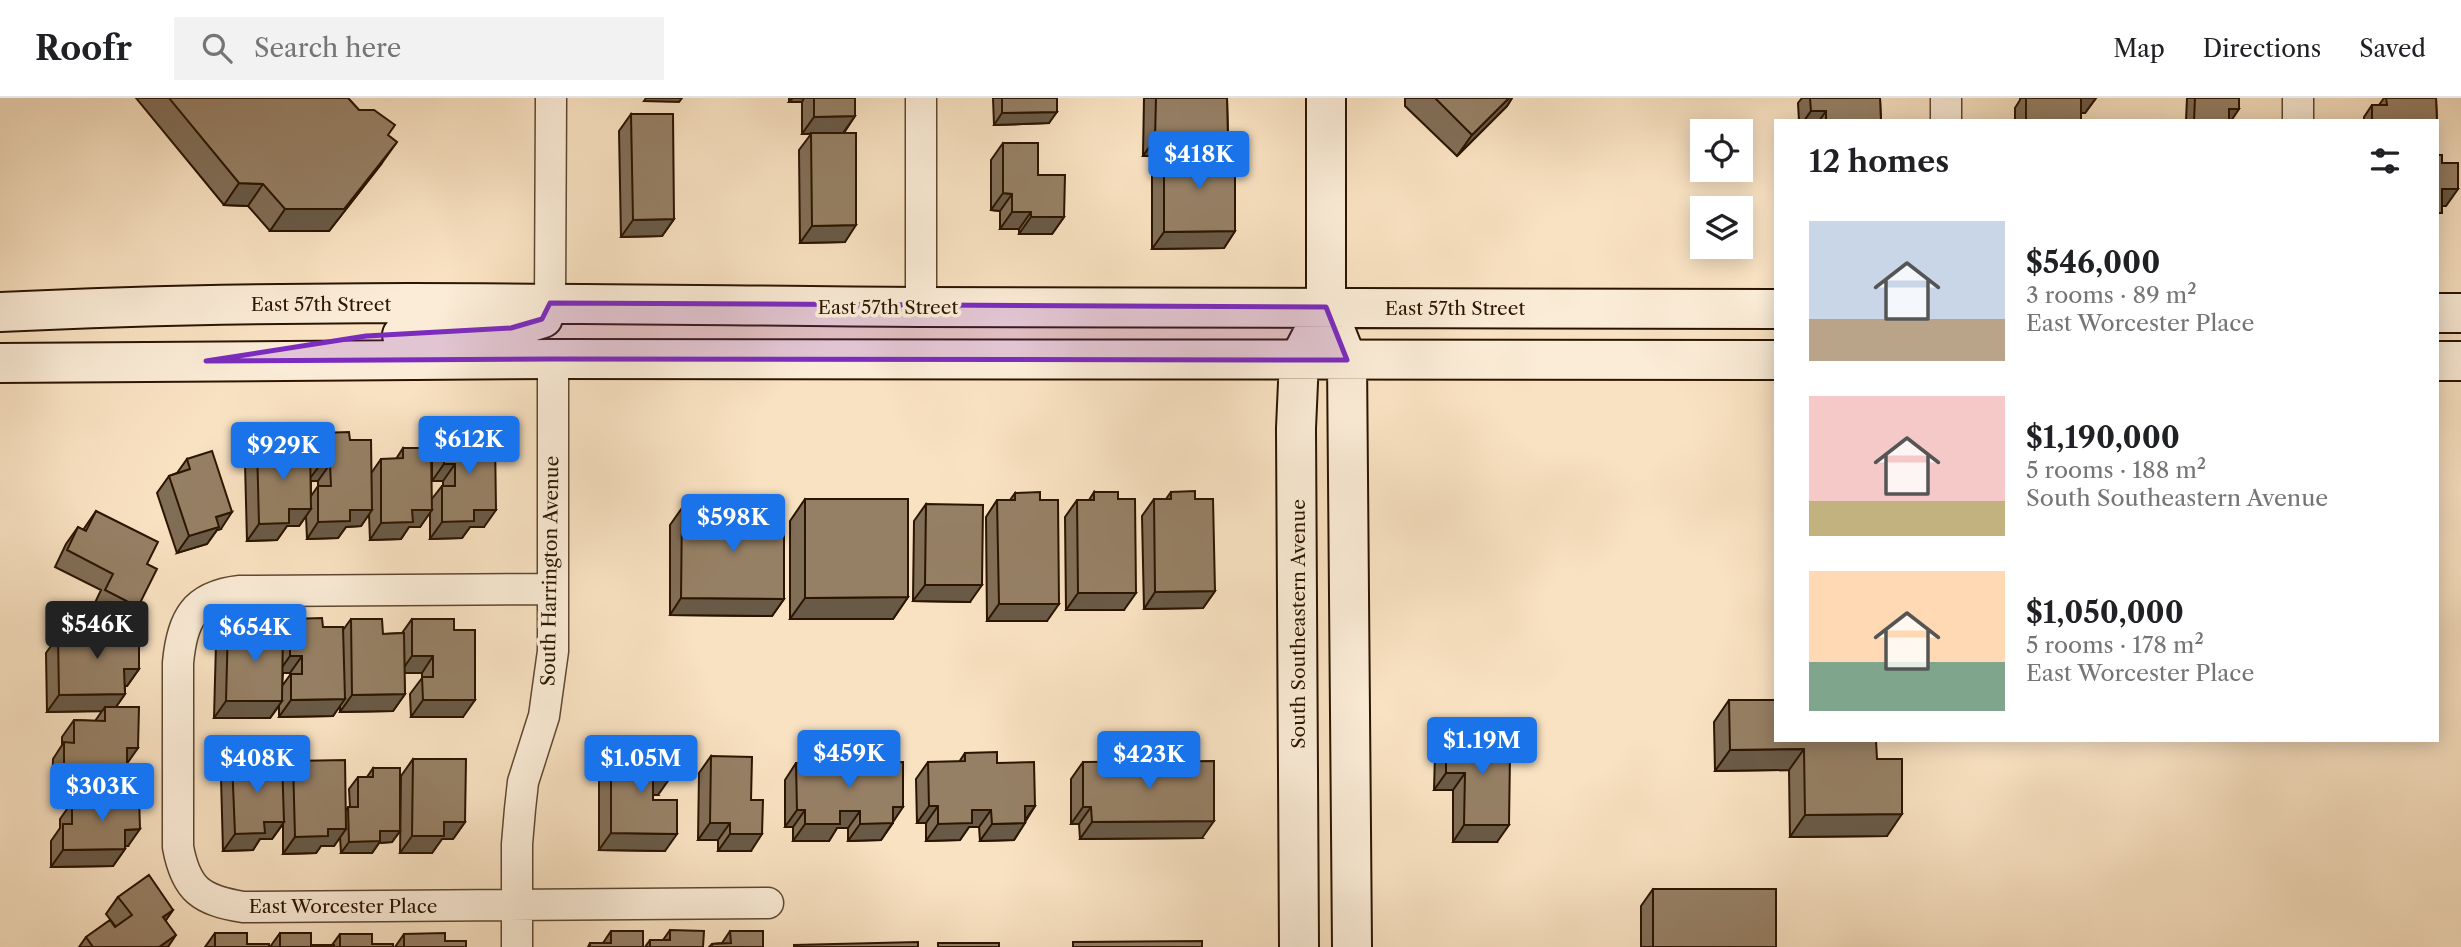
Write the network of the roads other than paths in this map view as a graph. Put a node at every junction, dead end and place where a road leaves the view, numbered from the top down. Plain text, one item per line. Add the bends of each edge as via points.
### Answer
1 (551, 98) edge
2 (922, 98) edge
3 (1326, 98) edge
4 (1946, 98) edge
5 (2298, 98) edge
6 (1946, 119) edge
7 (2298, 119) edge
8 (550, 303) junction
9 (921, 307) junction
10 (1326, 307) junction
11 (1774, 309) edge
12 (0, 312) edge
13 (2439, 313) edge
14 (2461, 313) edge
15 (553, 359) junction
16 (1299, 360) junction
17 (1347, 360) junction
18 (1774, 360) edge
19 (2439, 361) edge
20 (206, 362) junction
21 (2461, 362) edge
22 (0, 363) edge
23 (553, 589) junction
24 (768, 903) dead end
25 (517, 906) junction
26 (517, 947) edge
27 (1299, 947) edge
28 (1352, 947) edge

1 - 8 street
2 - 9 street
3 - 10 main road, South Southeastern Avenue
4 - 6 street
5 - 7 street
8 - 9 main road, East 57th Street
8 - 12 main road, East 57th Street via 229,304
8 - 20 main road via 542,319 511,328 366,336
9 - 10 main road, East 57th Street
10 - 11 main road, East 57th Street
10 - 16 main road, South Southeastern Avenue
10 - 17 main road, South Southeastern Avenue
13 - 14 main road
15 - 16 main road
15 - 20 main road
15 - 23 street, South Harrington Avenue
16 - 17 main road
16 - 27 main road, South Southeastern Avenue
17 - 18 main road
17 - 28 main road, South Southeastern Avenue
19 - 21 main road
20 - 22 main road
23 - 25 street, South Harrington Avenue via 549,690 523,782
23 - 25 street, East Worcester Place via 220,593 193,612 179,643 178,847 188,882 197,890 224,904 243,907
24 - 25 street, East Worcester Place
25 - 26 street, South Harrington Avenue

